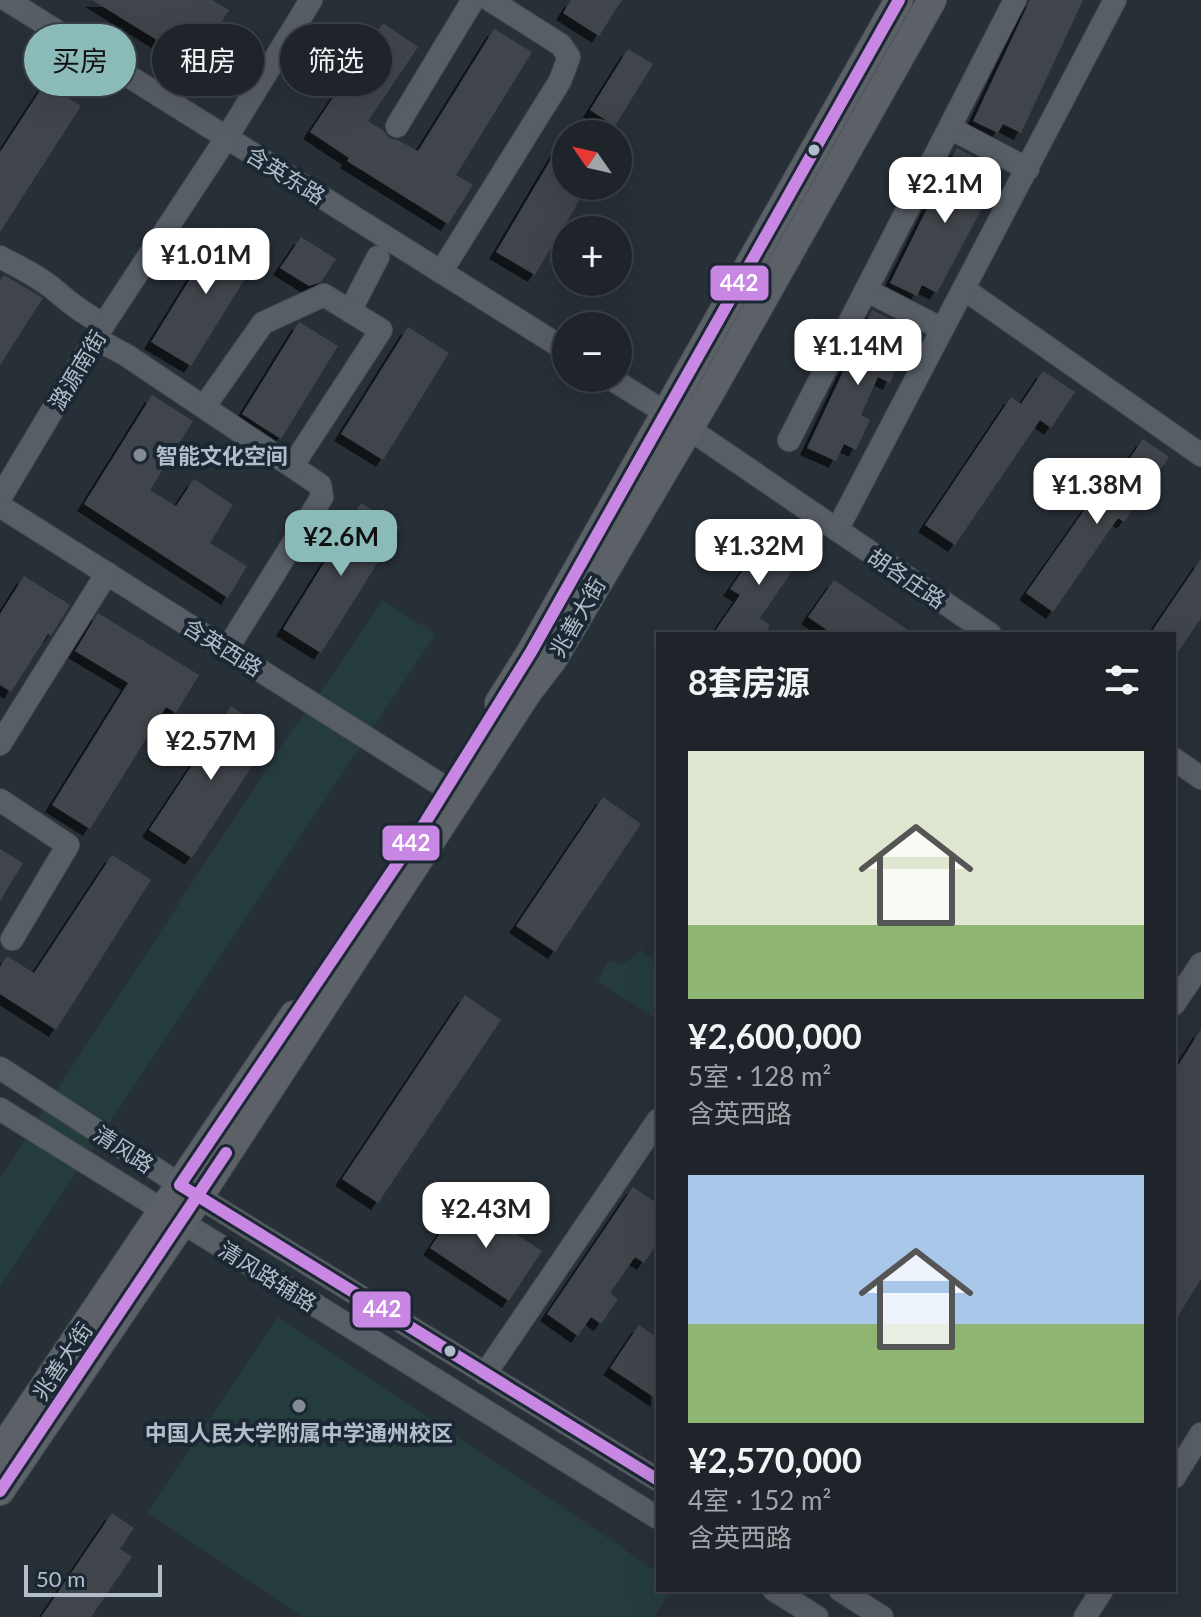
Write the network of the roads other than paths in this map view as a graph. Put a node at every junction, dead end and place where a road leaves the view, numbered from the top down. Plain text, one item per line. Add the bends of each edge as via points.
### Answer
1 (7, 0) edge
2 (311, 0) edge
3 (473, 0) edge
4 (490, 0) edge
5 (899, 0) edge
6 (932, 0) edge
7 (1015, 0) edge
8 (1115, 0) edge
9 (516, 7) edge
10 (397, 126) dead end
11 (950, 128) junction
12 (227, 137) junction
13 (1028, 169) junction
14 (0, 257) edge
15 (378, 257) dead end
16 (441, 272) junction
17 (964, 289) junction
18 (866, 290) junction
19 (350, 311) junction
20 (942, 329) junction
21 (100, 332) junction
22 (552, 341) edge
23 (632, 392) edge
24 (204, 407) junction
25 (677, 421) junction
26 (789, 440) dead end
27 (1201, 455) edge
28 (293, 465) junction
29 (0, 498) edge
30 (0, 506) edge
31 (837, 530) junction
32 (107, 573) junction
33 (987, 632) edge
34 (227, 649) junction
35 (2, 735) edge
36 (1176, 760) edge
37 (1201, 778) edge
38 (446, 788) junction
39 (0, 800) edge
40 (12, 939) dead end
41 (1201, 964) edge
42 (1176, 1001) edge
43 (0, 1068) edge
44 (0, 1109) edge
45 (656, 1123) edge
46 (190, 1191) junction
47 (172, 1217) junction
48 (485, 1374) junction
49 (1201, 1434) edge
50 (0, 1452) edge
51 (1176, 1474) edge
52 (656, 1479) edge
53 (0, 1491) edge
54 (656, 1517) edge
55 (777, 1592) edge
56 (843, 1592) edge
57 (1101, 1592) edge
58 (817, 1617) edge
59 (882, 1617) edge
60 (1085, 1617) edge

1 - 12 street, 含英东路
2 - 12 street, 潞源南街
3 - 10 street
4 - 9 street
5 - 25 main road, 兆善大街
6 - 25 main road, 兆善大街
7 - 11 street
8 - 13 street
9 - 16 street via 569,57 560,81
11 - 13 street
11 - 18 street
12 - 16 street, 含英东路
12 - 21 street, 潞源南街
13 - 17 street
14 - 21 street via 56,291
15 - 19 street
16 - 22 street, 含英东路
17 - 20 street
17 - 27 street
18 - 20 street
18 - 26 street
19 - 24 street via 324,295 263,323
19 - 28 street via 381,330
20 - 31 street
21 - 24 street
21 - 29 street, 潞源南街
23 - 25 street
24 - 28 street
25 - 31 street, 胡各庄路
25 - 38 main road, 兆善大街
25 - 46 main road, 兆善大街 via 553,659
28 - 34 street via 320,485 322,497
30 - 32 street, 含英西路
31 - 33 street, 胡各庄路
32 - 34 street, 含英西路
32 - 35 street
34 - 38 street, 含英西路
36 - 37 street
38 - 46 main road, 兆善大街
39 - 40 street via 68,845
41 - 42 street
43 - 46 street, 清风路
44 - 47 street, 清风路辅路
45 - 48 street
46 - 47 main road, 兆善大街
46 - 48 street, 清风路
47 - 50 main road, 兆善大街
47 - 53 main road, 兆善大街
47 - 54 street, 清风路辅路
48 - 52 street, 清风路
49 - 51 street
55 - 58 street
56 - 59 street
57 - 60 street

